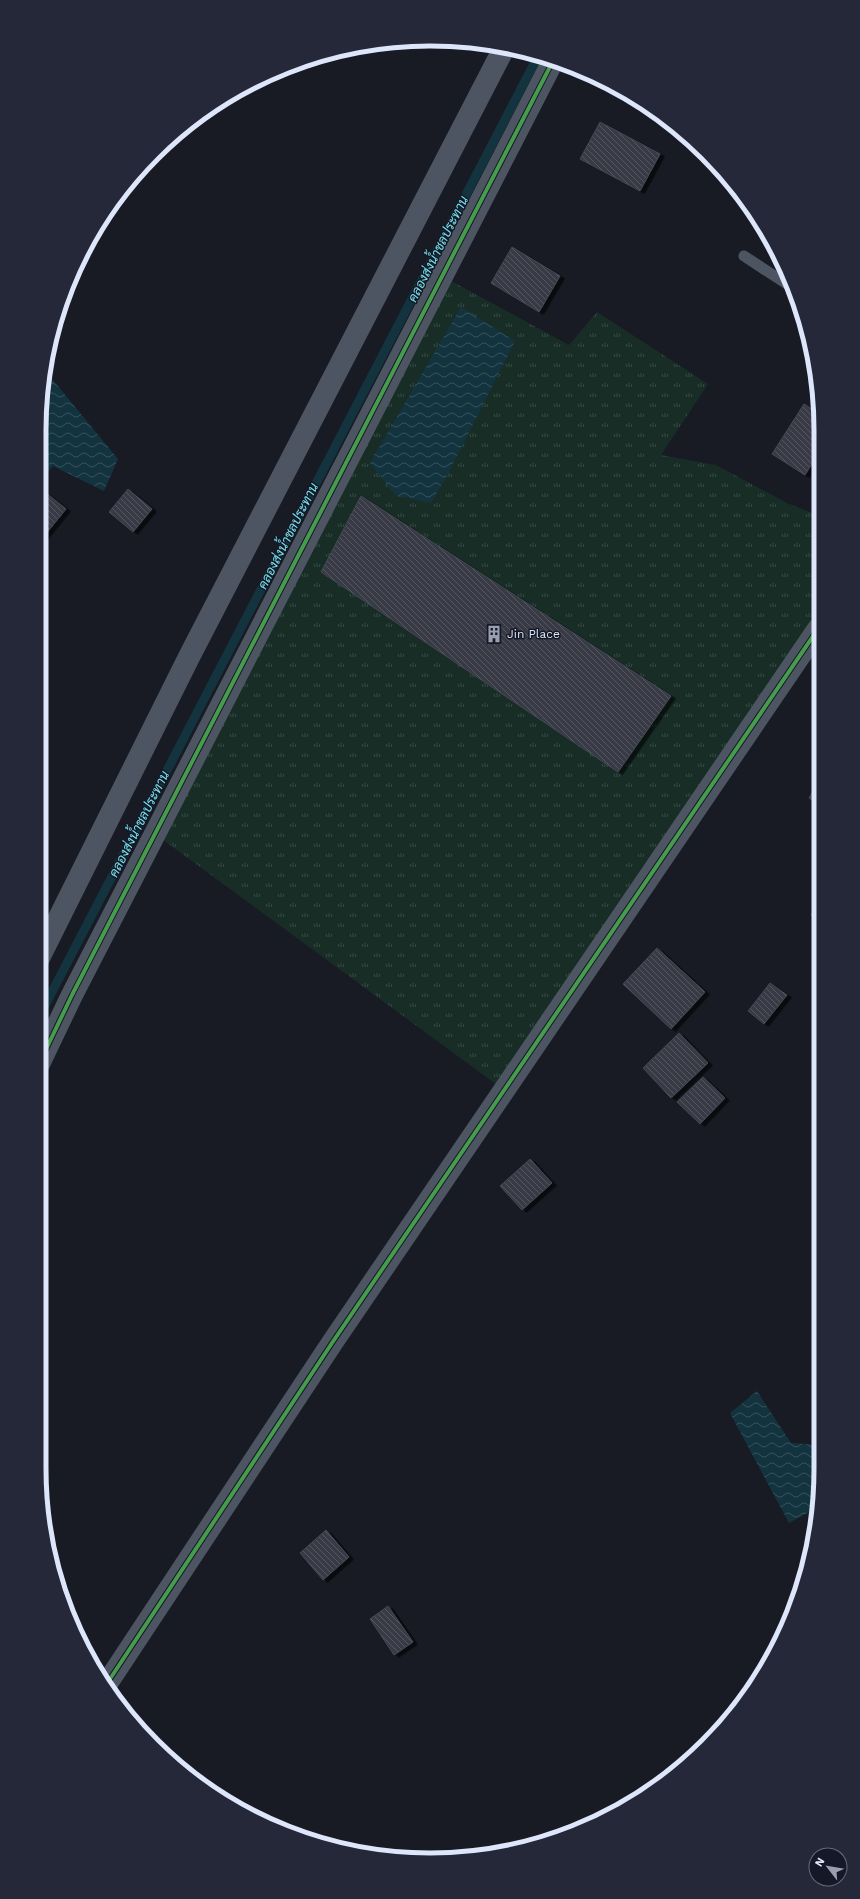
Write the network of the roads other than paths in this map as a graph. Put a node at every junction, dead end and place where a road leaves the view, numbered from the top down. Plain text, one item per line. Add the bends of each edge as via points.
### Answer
1 (502, 52) edge
2 (551, 65) edge
3 (744, 256) dead end
4 (785, 283) edge
5 (814, 635) edge
6 (46, 944) edge
7 (46, 1049) edge
8 (109, 1680) edge

1 - 6 street via 193,650
2 - 7 street
3 - 4 lane
5 - 8 street via 332,1343

